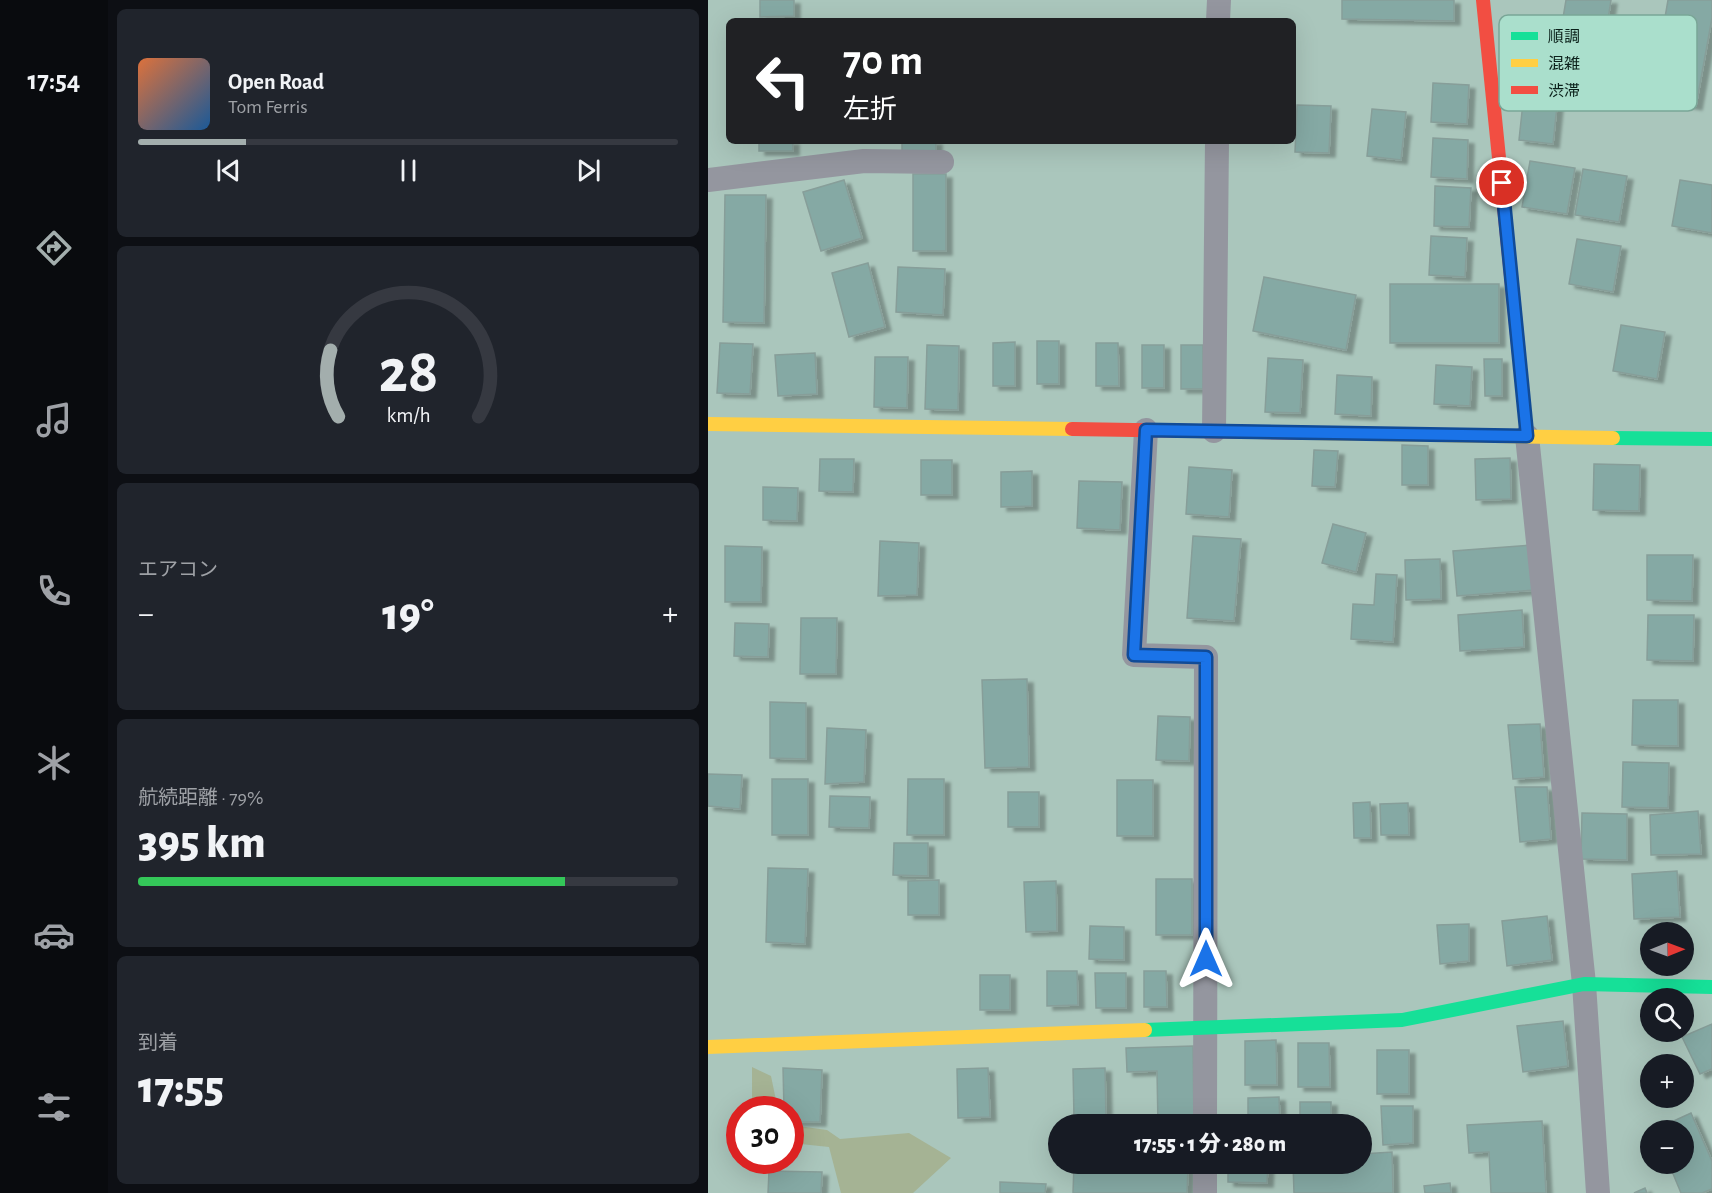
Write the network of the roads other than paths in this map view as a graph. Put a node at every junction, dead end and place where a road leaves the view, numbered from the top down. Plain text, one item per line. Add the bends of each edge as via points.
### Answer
1 (1219, 0) edge
2 (1483, 0) edge
3 (1218, 18) edge
4 (1217, 144) edge
5 (942, 162) dead end
6 (708, 180) edge
7 (708, 424) edge
8 (1146, 430) junction
9 (1214, 431) junction
10 (1527, 436) junction
11 (1712, 439) edge
12 (1584, 984) junction
13 (1712, 987) edge
14 (1206, 1028) junction
15 (708, 1047) edge
16 (1205, 1114) edge
17 (1205, 1174) edge
18 (1205, 1193) edge
19 (1598, 1193) edge

1 - 3 street
2 - 10 street
4 - 9 street
5 - 6 street via 864,161
7 - 8 street
8 - 9 street
8 - 14 street via 1134,655 1206,657
9 - 10 street
10 - 11 street
10 - 12 street
12 - 13 street
12 - 14 street via 1402,1020
12 - 19 street
14 - 15 street
14 - 16 street
17 - 18 street

